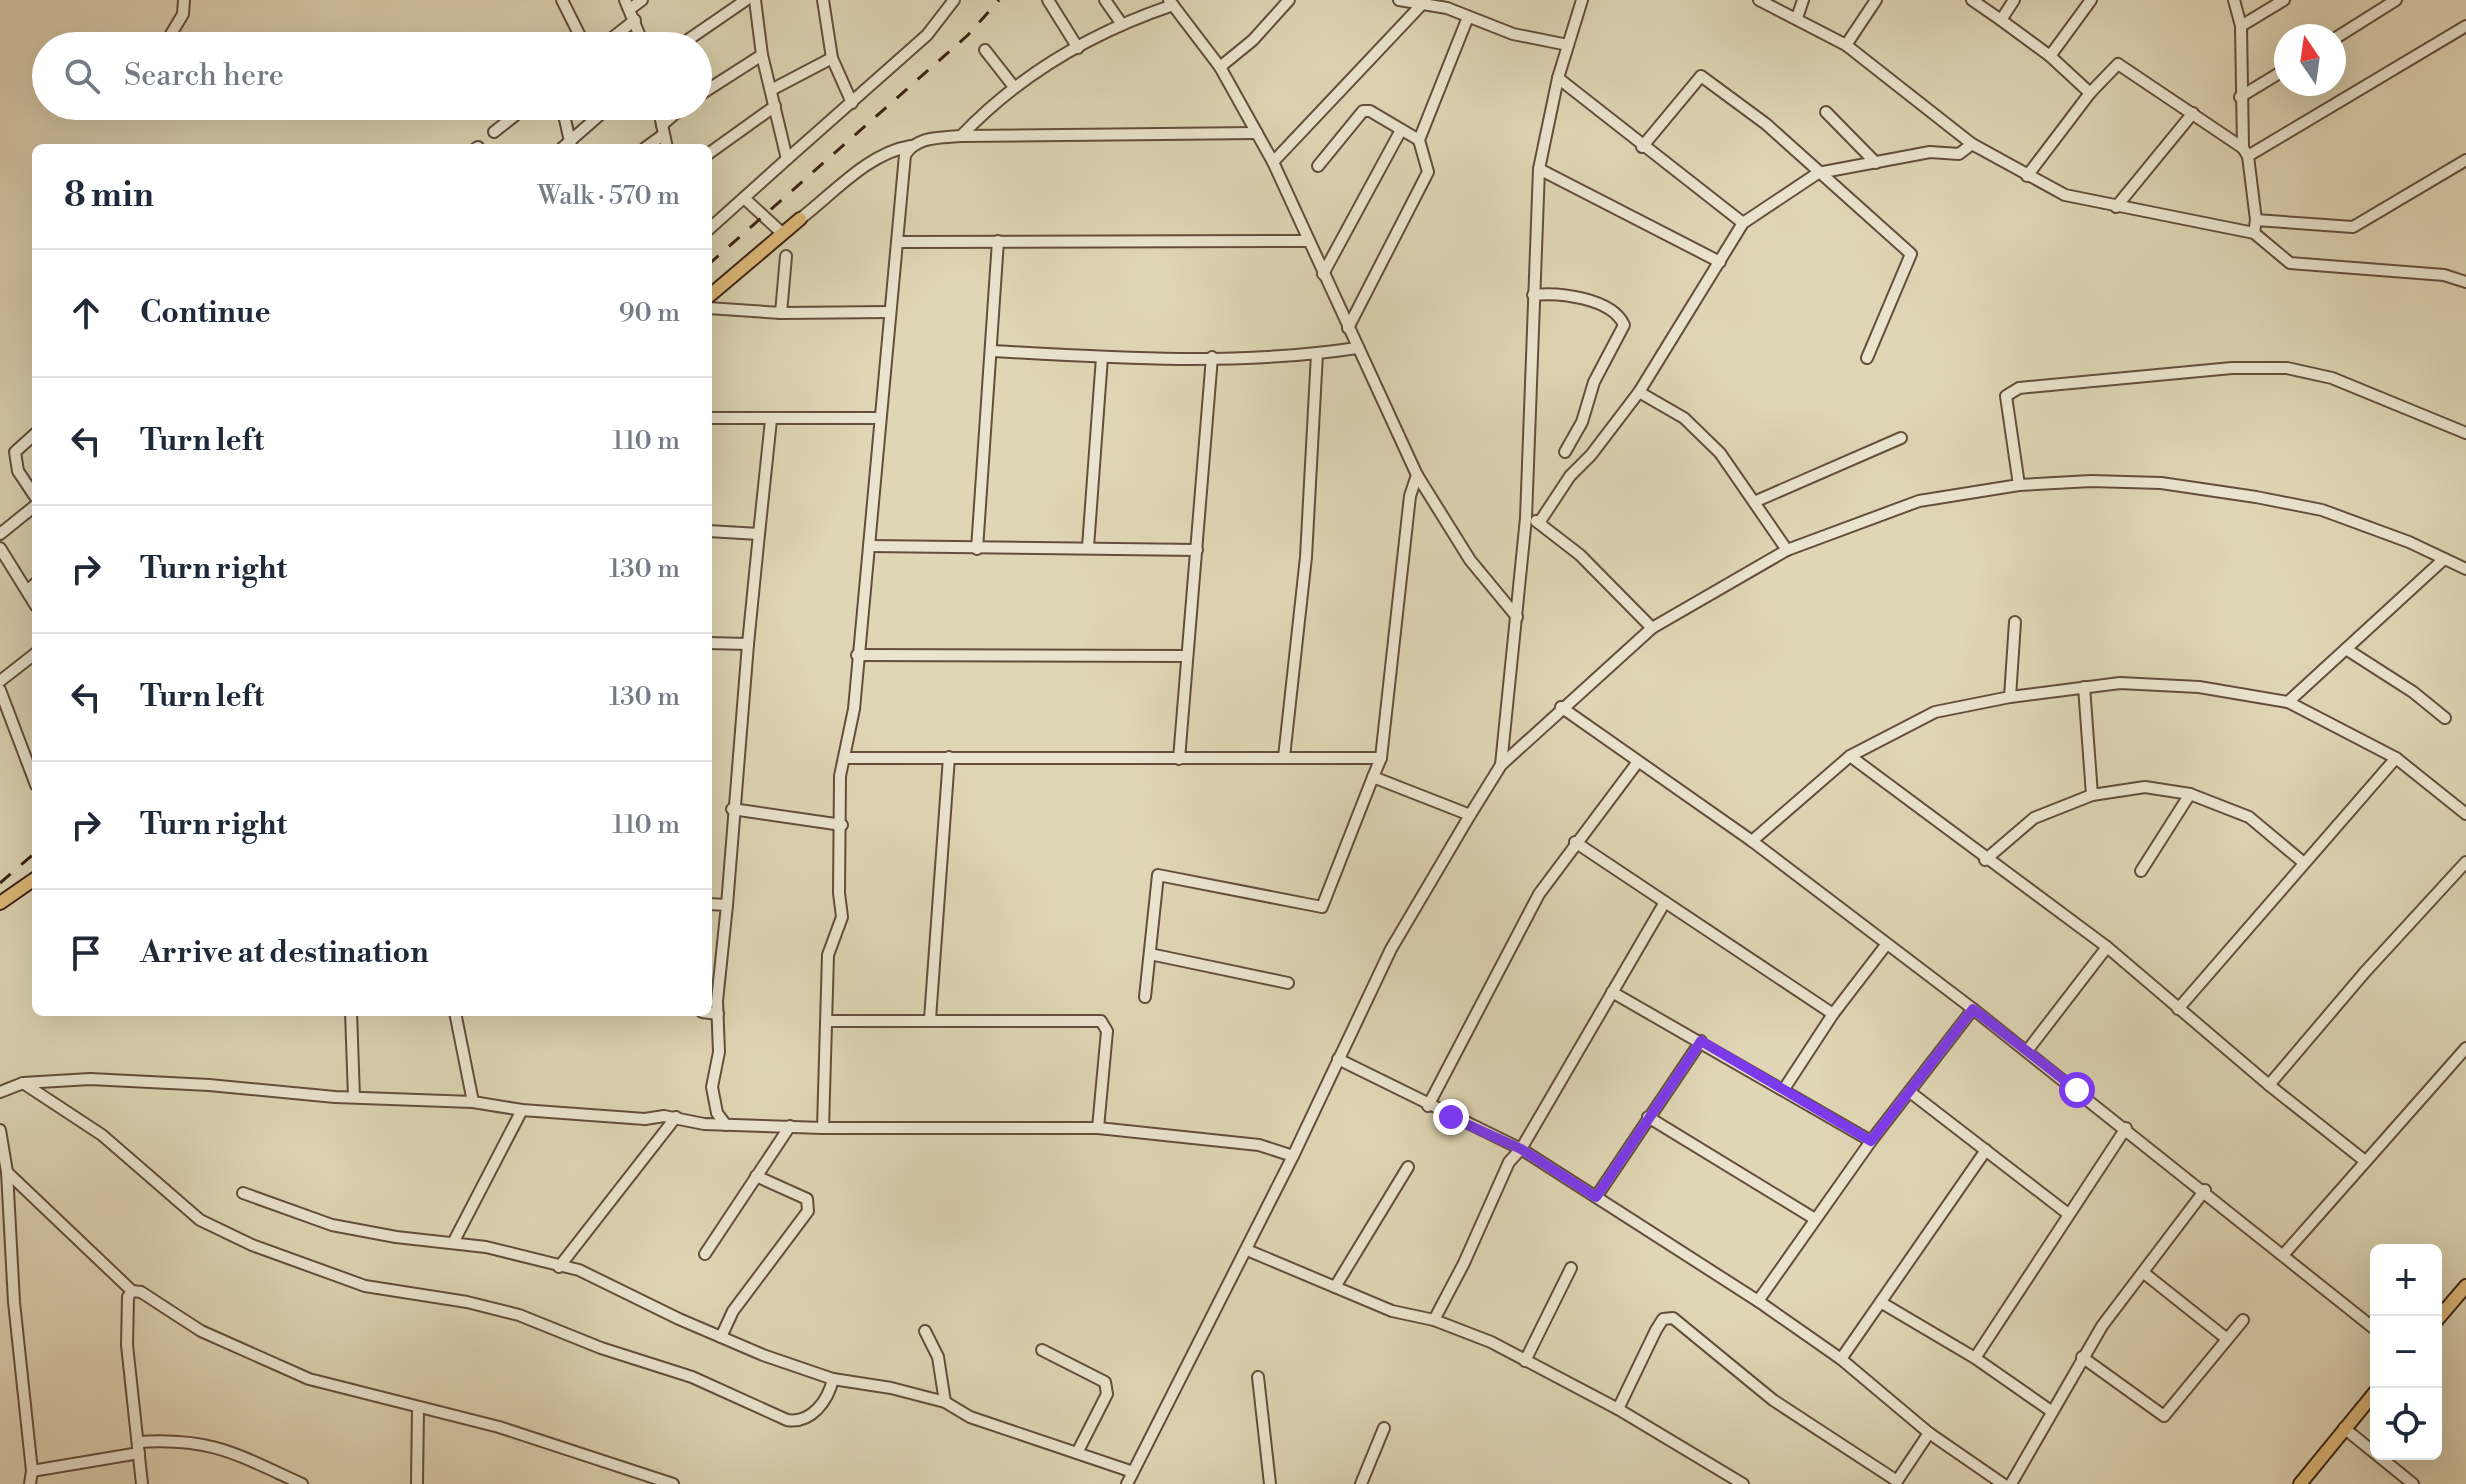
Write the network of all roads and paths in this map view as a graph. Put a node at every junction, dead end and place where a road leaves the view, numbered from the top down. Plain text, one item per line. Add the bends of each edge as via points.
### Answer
1 (184, 0) edge
2 (562, 0) edge
3 (642, 0) edge
4 (746, 0) edge
5 (755, 0) edge
6 (823, 0) edge
7 (954, 0) edge
8 (1048, 0) edge
9 (1105, 0) edge
10 (1289, 0) edge
11 (1399, 0) edge
12 (1582, 0) edge
13 (1759, 0) edge
14 (1803, 0) edge
15 (1876, 0) edge
16 (1972, 0) edge
17 (2014, 0) edge
18 (2091, 0) edge
19 (2234, 0) edge
20 (2284, 0) edge
21 (2396, 0) edge
22 (1424, 2) edge
23 (1171, 3) edge
24 (630, 10) edge
25 (1468, 17) junction
26 (1797, 18) junction
27 (2001, 20) junction
28 (1121, 23) junction
29 (2241, 26) junction
30 (2466, 26) edge
31 (2346, 31) edge
32 (172, 32) edge
33 (578, 32) edge
34 (613, 32) edge
35 (639, 32) edge
36 (699, 32) edge
37 (1568, 45) junction
38 (1846, 45) junction
39 (1078, 48) junction
40 (985, 50) dead end
41 (762, 55) junction
42 (2050, 56) junction
43 (832, 58) junction
44 (1220, 67) junction
45 (2274, 76) edge
46 (1558, 78) junction
47 (712, 87) edge
48 (1014, 87) junction
49 (771, 90) junction
50 (2090, 93) junction
51 (2240, 97) junction
52 (852, 103) junction
53 (775, 106) junction
54 (1826, 112) dead end
55 (2193, 113) junction
56 (509, 120) edge
57 (564, 120) edge
58 (595, 120) edge
59 (660, 120) edge
60 (671, 120) edge
61 (662, 130) junction
62 (1401, 130) junction
63 (494, 132) dead end
64 (1257, 133) junction
65 (961, 136) junction
66 (1419, 140) junction
67 (568, 144) edge
68 (570, 144) edge
69 (649, 144) edge
70 (666, 144) edge
71 (1972, 144) junction
72 (911, 146) junction
73 (1642, 147) junction
74 (712, 151) edge
75 (2246, 152) junction
76 (787, 159) junction
77 (2466, 160) edge
78 (1273, 162) junction
79 (1876, 163) junction
80 (1318, 166) dead end
81 (1539, 169) junction
82 (1818, 173) junction
83 (2027, 176) junction
84 (744, 198) junction
85 (2116, 207) junction
86 (800, 219) joint
87 (2256, 220) junction
88 (1743, 223) junction
89 (712, 226) edge
90 (782, 233) junction
91 (2254, 233) junction
92 (998, 241) junction
93 (1309, 241) junction
94 (898, 242) junction
95 (786, 256) dead end
96 (1720, 262) junction
97 (1323, 274) junction
98 (2466, 282) edge
99 (712, 294) edge
100 (1533, 295) junction
101 (712, 308) edge
102 (890, 312) junction
103 (781, 313) junction
104 (1348, 328) junction
105 (1357, 348) junction
106 (993, 351) junction
107 (1317, 354) junction
108 (1102, 357) junction
109 (1212, 357) junction
110 (1867, 358) dead end
111 (1639, 392) junction
112 (712, 418) edge
113 (880, 418) junction
114 (771, 420) junction
115 (2466, 433) edge
116 (32, 437) edge
117 (1901, 438) dead end
118 (1565, 452) dead end
119 (1417, 475) junction
120 (2019, 485) junction
121 (32, 492) edge
122 (1754, 502) junction
123 (32, 508) edge
124 (1526, 518) junction
125 (1539, 523) junction
126 (712, 531) edge
127 (0, 534) edge
128 (759, 534) junction
129 (869, 546) junction
130 (1088, 547) junction
131 (0, 548) edge
132 (977, 549) junction
133 (1197, 550) junction
134 (1787, 550) junction
135 (2444, 559) junction
136 (2466, 569) edge
137 (32, 587) edge
138 (27, 591) junction
139 (32, 599) edge
140 (1517, 617) junction
141 (2015, 622) dead end
142 (1652, 628) junction
143 (712, 643) edge
144 (748, 644) junction
145 (2346, 649) junction
146 (857, 655) junction
147 (32, 656) edge
148 (1187, 656) junction
149 (0, 681) edge
150 (2084, 687) junction
151 (0, 690) edge
152 (2010, 697) junction
153 (2288, 702) junction
154 (1561, 707) junction
155 (2445, 718) dead end
156 (1850, 756) junction
157 (949, 757) junction
158 (1284, 757) junction
159 (846, 758) junction
160 (1381, 758) junction
161 (2396, 758) junction
162 (1179, 759) junction
163 (1637, 763) junction
164 (1501, 765) junction
165 (32, 774) edge
166 (1373, 777) junction
167 (2190, 794) junction
168 (2092, 795) junction
169 (732, 809) junction
170 (2466, 814) edge
171 (1470, 815) junction
172 (842, 825) junction
173 (1752, 841) junction
174 (1575, 842) junction
175 (1985, 860) junction
176 (2466, 862) edge
177 (2304, 863) junction
178 (2141, 871) dead end
179 (32, 881) edge
180 (1665, 902) junction
181 (0, 903) edge
182 (712, 904) edge
183 (727, 905) junction
184 (1886, 945) junction
185 (2107, 947) junction
186 (1150, 954) junction
187 (1288, 983) dead end
188 (1612, 992) junction
189 (1145, 997) dead end
190 (1973, 1009) junction
191 (2178, 1009) junction
192 (712, 1013) edge
193 (718, 1014) junction
194 (1833, 1014) junction
195 (351, 1016) edge
196 (456, 1016) edge
197 (930, 1019) junction
198 (829, 1021) junction
199 (1701, 1041) junction
200 (2466, 1048) edge
201 (2027, 1051) junction
202 (1338, 1059) junction
203 (23, 1083) junction
204 (2269, 1085) junction
205 (1784, 1089) junction
206 (0, 1092) edge
207 (1910, 1092) junction
208 (354, 1097) junction
209 (473, 1102) junction
210 (1428, 1106) junction
211 (522, 1110) junction
212 (676, 1117) junction
213 (1648, 1117) junction
214 (726, 1125) junction
215 (790, 1126) junction
216 (823, 1128) junction
217 (1098, 1128) junction
218 (2126, 1128) junction
219 (0, 1130) edge
220 (1871, 1141) junction
221 (1521, 1149) junction
222 (1986, 1150) junction
223 (1293, 1156) junction
224 (2365, 1161) junction
225 (1408, 1167) dead end
226 (7, 1172) junction
227 (756, 1176) junction
228 (2205, 1190) junction
229 (243, 1193) dead end
230 (1596, 1197) junction
231 (2067, 1213) junction
232 (1815, 1219) junction
233 (453, 1243) junction
234 (1247, 1250) junction
235 (705, 1254) dead end
236 (2284, 1254) junction
237 (559, 1267) junction
238 (1571, 1268) dead end
239 (2144, 1273) junction
240 (2466, 1286) edge
241 (1335, 1287) junction
242 (132, 1291) junction
243 (1758, 1301) junction
244 (1882, 1303) junction
245 (2440, 1316) edge
246 (1434, 1320) junction
247 (2243, 1320) dead end
248 (2370, 1325) edge
249 (925, 1331) dead end
250 (721, 1337) junction
251 (2227, 1339) junction
252 (1042, 1350) dead end
253 (2082, 1357) junction
254 (1975, 1358) junction
255 (1841, 1359) junction
256 (1525, 1361) junction
257 (1258, 1377) dead end
258 (833, 1379) junction
259 (2370, 1398) edge
260 (945, 1402) junction
261 (418, 1408) junction
262 (1618, 1409) junction
263 (2051, 1411) junction
264 (1384, 1428) dead end
265 (2344, 1428) junction
266 (1929, 1433) junction
267 (138, 1448) junction
268 (1077, 1453) junction
269 (32, 1471) junction
270 (1133, 1472) junction
271 (30, 1484) edge
272 (142, 1484) edge
273 (302, 1484) edge
274 (417, 1484) edge
275 (673, 1484) edge
276 (1127, 1484) edge
277 (1270, 1484) edge
278 (1361, 1484) edge
279 (1743, 1484) edge
280 (2003, 1484) edge
281 (2011, 1484) edge
282 (2300, 1484) edge
283 (2413, 1484) edge

1 - 32 street
2 - 33 street
3 - 24 street
4 - 36 street
5 - 41 street
6 - 43 street
7 - 52 street via 927,35
8 - 39 street
9 - 28 street
10 - 44 street
11 - 22 street
12 - 37 street
13 - 26 street
14 - 26 street
15 - 38 street
16 - 27 street
17 - 27 street
18 - 42 street
19 - 29 street
20 - 29 street
21 - 31 street
22 - 25 street
22 - 78 street
23 - 28 street
23 - 44 street
24 - 34 street
24 - 35 street
25 - 37 street via 1513,34
25 - 66 street
26 - 38 street
27 - 42 street
28 - 39 street
29 - 51 street
30 - 75 street
37 - 46 street
38 - 71 street
39 - 48 street
40 - 48 street
41 - 47 street
41 - 49 street
42 - 50 street
43 - 49 street
43 - 52 street
44 - 64 street
45 - 51 street
46 - 73 street
46 - 81 street
48 - 65 street
49 - 53 street
50 - 55 street via 2118,64
50 - 83 street
51 - 75 street
52 - 76 street
53 - 74 street
53 - 76 street
54 - 79 street
55 - 75 street
55 - 85 street
56 - 63 street
57 - 67 street
58 - 68 street
59 - 61 street
60 - 61 street
61 - 69 street
61 - 70 street
62 - 66 street
62 - 80 street via 1363,111
62 - 97 street
64 - 65 street
64 - 78 street
65 - 72 street
66 - 104 street via 1428,172
71 - 79 street via 1959,154 1930,152
71 - 83 street
72 - 86 street via 875,159
72 - 94 street via 905,155
73 - 82 street via 1701,76 1766,124
73 - 88 street
75 - 87 street
76 - 84 street
77 - 87 street via 2353,227
78 - 93 street
79 - 82 street
81 - 96 street
81 - 100 street
82 - 88 street
82 - 110 street via 1911,254
83 - 85 street via 2065,195
84 - 89 street
84 - 90 street
85 - 91 street
86 - 90 main road
87 - 91 street
88 - 96 street
90 - 99 main road
91 - 98 street via 2290,263 2444,275
92 - 93 street
92 - 94 street
92 - 106 street
93 - 97 street
94 - 102 street
95 - 103 street
96 - 111 street
97 - 104 street
100 - 118 street via 1580,297 1616,314 1624,325
100 - 124 street
101 - 103 street
102 - 103 street
102 - 113 street
104 - 105 street
105 - 107 street
105 - 119 street
106 - 108 street
106 - 132 street
107 - 109 street
107 - 158 street via 1306,557
108 - 109 street
108 - 130 street
109 - 133 street
111 - 122 street via 1684,418 1720,453
111 - 125 street
112 - 114 street
113 - 114 street
113 - 129 street
114 - 128 street
115 - 120 street via 2332,378 2287,368 2232,368 2019,388 2006,396
116 - 121 street via 15,452 14,460
117 - 122 street
119 - 140 street via 1470,560
119 - 160 street via 1410,496
120 - 134 street via 1919,501
120 - 135 street via 2161,483 2256,497 2322,510
122 - 134 street
123 - 127 street
124 - 125 street
124 - 140 street
125 - 142 street via 1580,555
126 - 128 street
128 - 144 street
129 - 132 street
129 - 146 street
130 - 132 street
130 - 133 street
131 - 138 street
133 - 148 street
134 - 142 street
135 - 136 street
135 - 145 street
137 - 138 street
138 - 139 street
140 - 164 street
141 - 152 street
142 - 154 street
143 - 144 street
144 - 169 street
145 - 153 street
145 - 155 street
146 - 148 street
146 - 159 street
147 - 149 street
148 - 162 street
150 - 152 street
150 - 153 street via 2199,687
150 - 168 street
151 - 165 street
152 - 156 street via 1935,712
153 - 161 street
154 - 163 street
154 - 164 street
156 - 173 street
156 - 175 street
157 - 159 street
157 - 162 street
157 - 197 street
158 - 160 street
158 - 162 street
159 - 172 street via 840,776
160 - 166 street
161 - 170 street
161 - 177 street
163 - 173 street
163 - 174 street
164 - 171 street
166 - 171 street
166 - 186 street via 1322,907 1158,875
167 - 168 street via 2145,787
167 - 177 street via 2249,817
167 - 178 street
168 - 175 street via 2034,818
169 - 172 street
169 - 183 street
171 - 202 street via 1391,949
172 - 198 street via 842,917 828,955
173 - 184 street
174 - 180 street
174 - 210 street via 1539,894
175 - 185 street
176 - 204 street
177 - 191 street
179 - 181 main road
180 - 188 street
180 - 194 street
182 - 183 street
183 - 193 street
184 - 190 street
184 - 194 street
185 - 191 street
185 - 201 street
186 - 187 street
186 - 189 street
188 - 199 street
188 - 221 street
190 - 201 street
190 - 207 street
191 - 204 street
192 - 193 street
193 - 214 street via 719,1052 712,1087 717,1113
194 - 205 street
195 - 208 street
196 - 209 street
197 - 198 street
197 - 217 street via 1101,1021 1107,1031
198 - 216 street
199 - 205 street
199 - 213 street
200 - 224 street
201 - 218 street
202 - 210 street
202 - 223 street
203 - 206 street
203 - 208 street via 90,1079
203 - 258 street via 102,1135 211,1227 365,1286 519,1315 692,1377 797,1422 822,1406
204 - 224 street
205 - 220 street
207 - 220 street
207 - 222 street
208 - 209 street
209 - 211 street
210 - 221 street
211 - 212 street
211 - 233 street
212 - 214 street
212 - 237 street
213 - 230 street
213 - 232 street
214 - 215 street
215 - 216 street
215 - 227 street
216 - 217 street
217 - 223 street via 1259,1145
218 - 228 street
218 - 231 street
219 - 226 street
220 - 232 street
221 - 230 street
221 - 246 street via 1509,1162
222 - 231 street
222 - 244 street
223 - 234 street
224 - 236 street
225 - 241 street
226 - 242 street
226 - 269 street
227 - 235 street
227 - 250 street via 807,1199 808,1211 733,1311
228 - 236 street
228 - 239 street
229 - 233 street via 332,1225
230 - 243 street
231 - 254 street
232 - 243 street
233 - 237 street
234 - 241 street
234 - 270 street
236 - 248 street
237 - 250 street via 596,1277
238 - 256 street
239 - 251 street
239 - 253 street
240 - 245 main road
241 - 246 street via 1392,1311
242 - 261 street via 262,1361 336,1389
242 - 267 street via 127,1345
243 - 255 street
244 - 254 street
244 - 255 street
246 - 256 street
247 - 251 street
249 - 260 street via 938,1357
250 - 258 street
251 - 253 street via 2164,1416
252 - 268 street via 1105,1382 1107,1394
253 - 263 street
254 - 263 street
255 - 266 street
256 - 262 street
257 - 277 street
258 - 260 street
259 - 265 main road
260 - 268 street via 970,1417
261 - 274 street
261 - 275 street via 499,1427
262 - 266 street via 1656,1330 1663,1319 1673,1318 1773,1400 1897,1481
262 - 279 street
263 - 281 street
264 - 278 street
265 - 282 main road
265 - 283 street
266 - 280 street
267 - 269 street
267 - 272 street
267 - 273 street via 186,1441 211,1445
268 - 270 street
269 - 271 street
270 - 276 street

